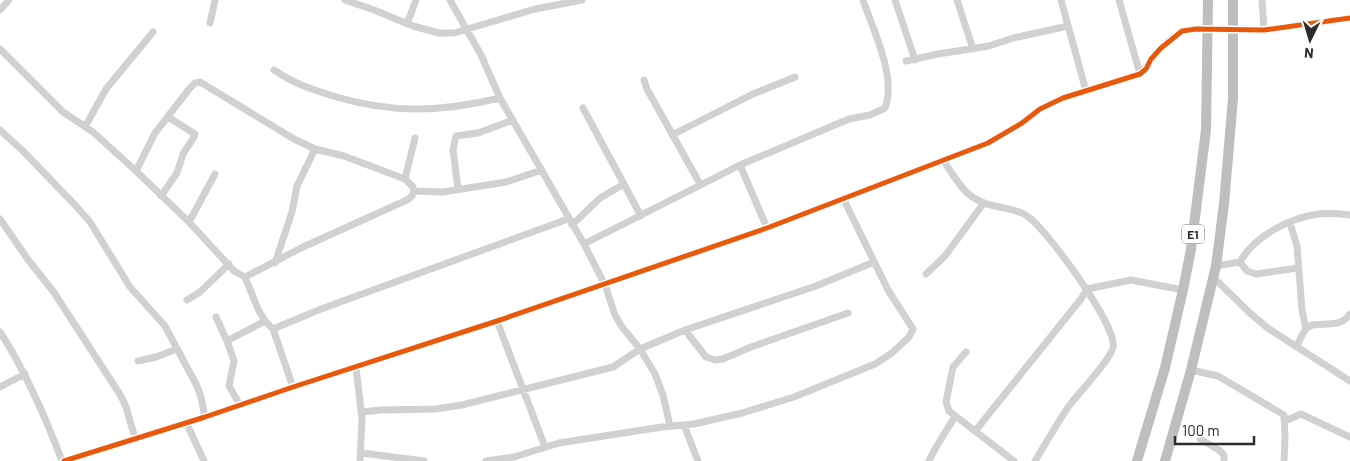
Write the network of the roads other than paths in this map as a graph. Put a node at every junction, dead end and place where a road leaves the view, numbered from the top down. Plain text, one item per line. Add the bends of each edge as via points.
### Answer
1 (9, 0) edge
2 (215, 0) edge
3 (416, 0) edge
4 (450, 0) edge
5 (582, 0) edge
6 (863, 0) edge
7 (895, 0) edge
8 (957, 0) edge
9 (1061, 0) edge
10 (1119, 0) edge
11 (1208, 0) edge
12 (1233, 0) edge
13 (1262, 0) edge
14 (349, 1) edge
15 (0, 10) edge
16 (1350, 18) edge
17 (210, 23) dead end
18 (407, 24) junction
19 (1068, 26) junction
20 (468, 29) junction
21 (1196, 29) tunnel mouth
22 (1246, 30) tunnel mouth
23 (1264, 30) junction
24 (153, 32) dead end
25 (0, 49) edge
26 (973, 50) junction
27 (915, 60) junction
28 (906, 61) dead end
29 (274, 70) dead end
30 (1140, 74) junction
31 (795, 77) dead end
32 (644, 80) dead end
33 (1086, 91) junction
34 (500, 98) junction
35 (583, 108) dead end
36 (168, 117) junction
37 (513, 120) junction
38 (85, 127) junction
39 (0, 130) edge
40 (672, 134) junction
41 (415, 138) dead end
42 (315, 149) junction
43 (943, 160) junction
44 (740, 165) junction
45 (542, 170) junction
46 (136, 171) junction
47 (215, 174) dead end
48 (405, 179) junction
49 (624, 184) junction
50 (700, 184) junction
51 (458, 190) junction
52 (414, 191) junction
53 (161, 196) junction
54 (842, 198) junction
55 (983, 204) junction
56 (1350, 215) edge
57 (641, 216) junction
58 (1, 222) edge
59 (189, 222) junction
60 (570, 222) junction
61 (1290, 223) junction
62 (767, 228) junction
63 (584, 244) junction
64 (275, 262) junction
65 (874, 262) junction
66 (1240, 262) junction
67 (229, 264) junction
68 (1216, 266) junction
69 (1298, 268) junction
70 (926, 274) dead end
71 (245, 277) junction
72 (1214, 278) junction
73 (605, 285) junction
74 (1086, 290) junction
75 (1183, 290) junction
76 (188, 300) dead end
77 (848, 313) dead end
78 (1350, 314) edge
79 (216, 317) dead end
80 (265, 321) junction
81 (496, 321) junction
82 (273, 329) junction
83 (685, 330) junction
84 (1306, 330) junction
85 (0, 332) edge
86 (227, 341) junction
87 (1296, 347) junction
88 (177, 349) junction
89 (640, 349) junction
90 (966, 352) dead end
91 (138, 362) dead end
92 (356, 367) junction
93 (1191, 370) junction
94 (25, 374) junction
95 (1350, 381) edge
96 (0, 387) edge
97 (292, 387) junction
98 (523, 388) junction
99 (240, 405) junction
100 (362, 412) junction
101 (955, 416) junction
102 (205, 417) junction
103 (1285, 421) junction
104 (186, 422) junction
105 (684, 425) junction
106 (670, 426) junction
107 (976, 430) junction
108 (1350, 437) edge
109 (136, 438) junction
110 (1200, 439) dead end
111 (545, 447) junction
112 (361, 457) edge
113 (63, 461) edge
114 (204, 461) edge
115 (424, 461) edge
116 (486, 461) edge
117 (698, 461) edge
118 (929, 461) edge
119 (1014, 461) edge
120 (1035, 461) edge
121 (1136, 461) edge
122 (1165, 461) edge
123 (1224, 461) edge
124 (1284, 461) edge

1 - 15 street
2 - 17 street
3 - 18 street
4 - 20 street
5 - 20 street via 534,9
6 - 44 street via 884,62 888,88 885,108 838,123
7 - 27 street
8 - 26 street
9 - 19 street
10 - 30 street
11 - 75 highway, E1 via 1206,130
12 - 68 highway, E1 via 1233,98
13 - 23 street
14 - 18 street
16 - 23 street
18 - 20 street via 439,33
19 - 26 street
19 - 33 street
20 - 34 street
21 - 30 street via 1174,36
22 - 23 street
24 - 38 street via 106,89
25 - 38 street via 63,112
26 - 27 street
27 - 28 street
29 - 34 street via 303,87 393,109 451,108
30 - 33 street
31 - 40 street
32 - 40 street
33 - 43 street via 1040,109 988,143
34 - 37 street
35 - 49 street
36 - 42 street via 195,83 202,82
36 - 46 street via 155,133
36 - 53 street via 194,137 183,154 177,173
37 - 45 street
37 - 51 street via 478,133 456,136 453,150
38 - 46 street
39 - 88 street via 90,222 130,287 165,326
40 - 50 street
41 - 48 street
42 - 48 street via 344,156
42 - 64 street via 298,183
43 - 54 street
43 - 55 street via 970,197
44 - 50 street
44 - 62 street
45 - 51 street via 512,180
45 - 60 street
46 - 53 street
47 - 59 street
48 - 52 street
49 - 57 street
49 - 60 street
50 - 57 street
51 - 52 street
52 - 64 street via 407,200
53 - 59 street
54 - 62 street
54 - 65 street
55 - 70 street via 945,256
55 - 74 street via 1015,210 1032,219
56 - 61 street via 1318,214
57 - 63 street
58 - 109 street via 53,291 121,396
59 - 67 street
60 - 63 street
60 - 82 street via 321,309
61 - 66 street via 1270,230 1246,251
61 - 69 street via 1297,246
62 - 73 street
63 - 73 street
64 - 71 street
65 - 83 street via 816,286
65 - 105 street via 913,329 892,353 876,364 794,397 742,413
66 - 68 street
66 - 69 street via 1247,271 1256,274
67 - 71 street
67 - 76 street
68 - 72 highway, E1
69 - 84 street
71 - 80 street
72 - 87 street via 1250,314
72 - 93 highway, E1
73 - 81 street
73 - 89 street via 615,315
74 - 75 street via 1131,280
74 - 107 street
74 - 120 street via 1107,326 1113,347 1069,406
75 - 121 highway, E1 via 1165,368
77 - 83 street via 715,360 706,357
78 - 84 street via 1346,320 1336,324 1312,325
79 - 86 street
80 - 82 street
80 - 86 street
81 - 92 street
81 - 98 street
82 - 97 street
83 - 89 street
84 - 87 street
85 - 94 street
86 - 99 street via 234,361 229,386
87 - 95 street
88 - 91 street
88 - 102 street via 197,386
89 - 98 street via 613,367
89 - 106 street via 655,374
90 - 101 street via 953,367 946,402
92 - 97 street
92 - 100 street
93 - 103 street via 1218,376 1284,415
93 - 122 highway, E1
94 - 96 street
94 - 113 street
97 - 99 street
98 - 100 street via 436,409
98 - 111 street
99 - 102 street
100 - 112 street
101 - 107 street
101 - 118 street
102 - 104 street
103 - 108 street via 1301,414
103 - 124 street
104 - 109 street
104 - 114 street
105 - 106 street
105 - 117 street
106 - 111 street via 559,442
107 - 119 street
109 - 113 street
110 - 123 street via 1219,450
111 - 116 street via 514,457
112 - 115 street

